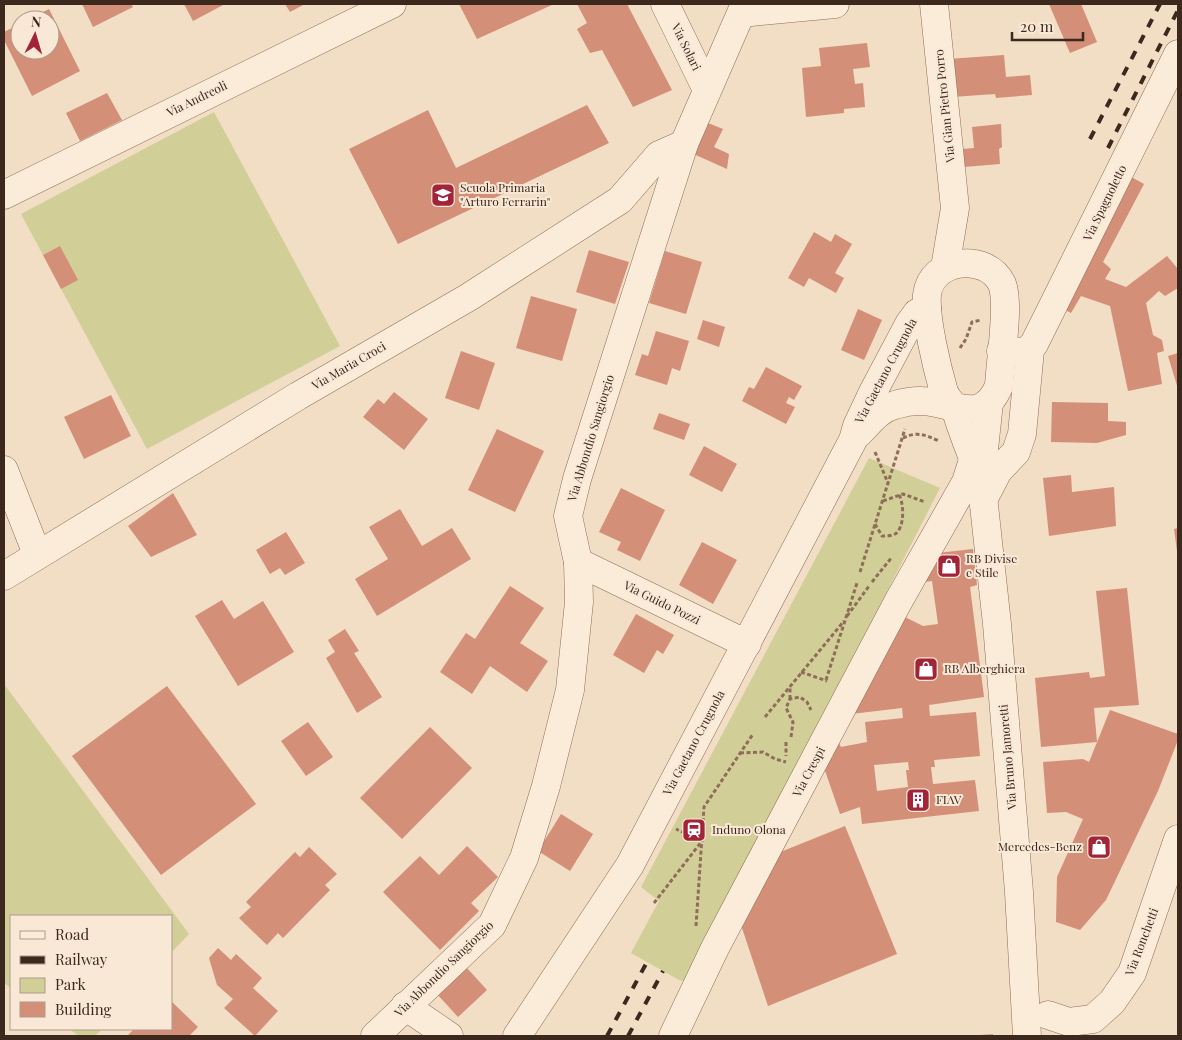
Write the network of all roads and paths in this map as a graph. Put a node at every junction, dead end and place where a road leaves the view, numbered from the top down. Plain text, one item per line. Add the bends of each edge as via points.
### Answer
1 (392, 4) edge
2 (665, 4) edge
3 (836, 4) edge
4 (934, 4) edge
5 (1178, 56) edge
6 (707, 90) junction
7 (684, 144) junction
8 (4, 195) edge
9 (955, 208) junction
10 (980, 265) junction
11 (945, 268) junction
12 (926, 309) junction
13 (985, 319) dead end
14 (1001, 350) junction
15 (1030, 350) junction
16 (952, 352) dead end
17 (989, 402) junction
18 (955, 408) junction
19 (907, 426) dead end
20 (902, 439) junction
21 (945, 442) dead end
22 (864, 444) junction
23 (4, 470) edge
24 (888, 484) junction
25 (981, 487) junction
26 (899, 495) junction
27 (882, 501) junction
28 (939, 506) junction
29 (875, 524) junction
30 (898, 532) junction
31 (902, 536) dead end
32 (37, 554) junction
33 (578, 562) junction
34 (860, 572) dead end
35 (4, 576) edge
36 (857, 583) dead end
37 (869, 586) dead end
38 (846, 618) junction
39 (747, 644) junction
40 (801, 672) junction
41 (826, 680) junction
42 (835, 684) dead end
43 (790, 686) junction
44 (823, 689) dead end
45 (790, 699) junction
46 (817, 707) dead end
47 (764, 717) dead end
48 (752, 734) dead end
49 (791, 737) dead end
50 (786, 742) dead end
51 (740, 753) junction
52 (786, 762) junction
53 (792, 763) dead end
54 (676, 829) dead end
55 (1178, 839) edge
56 (702, 841) junction
57 (654, 903) dead end
58 (696, 934) dead end
59 (1022, 957) junction
60 (405, 1006) junction
61 (1055, 1026) edge
62 (375, 1036) edge
63 (449, 1036) edge
64 (517, 1036) edge
65 (674, 1036) edge
66 (1027, 1036) edge

1 - 8 street, Via Andreoli
2 - 6 street, Via Solari
3 - 6 street, Via Abbondio Sangiorgio via 741,12
4 - 9 street, Via Gian Pietro Porro
5 - 15 street, Via Spagnoletto
6 - 7 street, Via Abbondio Sangiorgio
7 - 32 street, Via Maria Croci via 659,155 620,200 469,297
7 - 33 street, Via Abbondio Sangiorgio via 577,479 568,516
9 - 10 street, Via Gian Pietro Porro via 967,243
9 - 11 street, Via Gian Pietro Porro
10 - 11 street via 958,264
10 - 14 street, Via Bruno Jamoretti via 994,274 1006,300
11 - 12 street, Via Bruno Jamoretti via 936,275 927,292
12 - 18 street, Via Bruno Jamoretti via 944,392
12 - 22 street, Via Gaetano Crugnola via 917,313 909,324 857,426
13 - 16 path via 972,322 964,344
14 - 15 street
14 - 17 street, Via Bruno Jamoretti via 999,386
15 - 25 street, Via Spagnoletto via 1022,434 1016,452
17 - 18 street via 975,410
17 - 25 street, Via Bruno Jamoretti
18 - 22 street, Via Gaetano Crugnola via 935,402 894,405 880,412
18 - 25 street, Via Bruno Jamoretti
19 - 20 path
20 - 21 path via 917,434
20 - 24 path
22 - 24 path
22 - 39 street, Via Gaetano Crugnola
23 - 32 street
24 - 27 path
25 - 28 street, Via Crespi via 966,482
25 - 28 street via 978,506 969,503
25 - 59 street, Via Bruno Jamoretti via 998,634
26 - 27 path
26 - 28 path
26 - 30 path via 902,511
27 - 29 path
28 - 65 street, Via Crespi via 898,602 736,906
29 - 30 path via 882,536
29 - 34 path
30 - 31 path
32 - 35 street, Via Maria Croci
33 - 39 street, Via Guido Pozzi
33 - 60 street, Via Abbondio Sangiorgio via 579,602 570,690 524,858 492,925
36 - 38 path
37 - 38 path
38 - 40 path
38 - 41 path
39 - 64 street, Via Gaetano Crugnola via 630,865
40 - 41 path
40 - 43 path
41 - 42 path
41 - 44 path
43 - 45 path
43 - 47 path
45 - 46 path via 804,699 814,716
45 - 49 path via 786,708 793,722
48 - 51 path
50 - 52 path
51 - 52 path via 763,752 775,760
51 - 56 path via 704,807
52 - 53 path
54 - 56 path
55 - 61 street, Via Ronchetti via 1132,973 1112,1002 1093,1019
56 - 57 path
56 - 58 path
59 - 61 street
59 - 66 street, Via Bruno Jamoretti
60 - 62 street, Via Abbondio Sangiorgio
60 - 63 street

